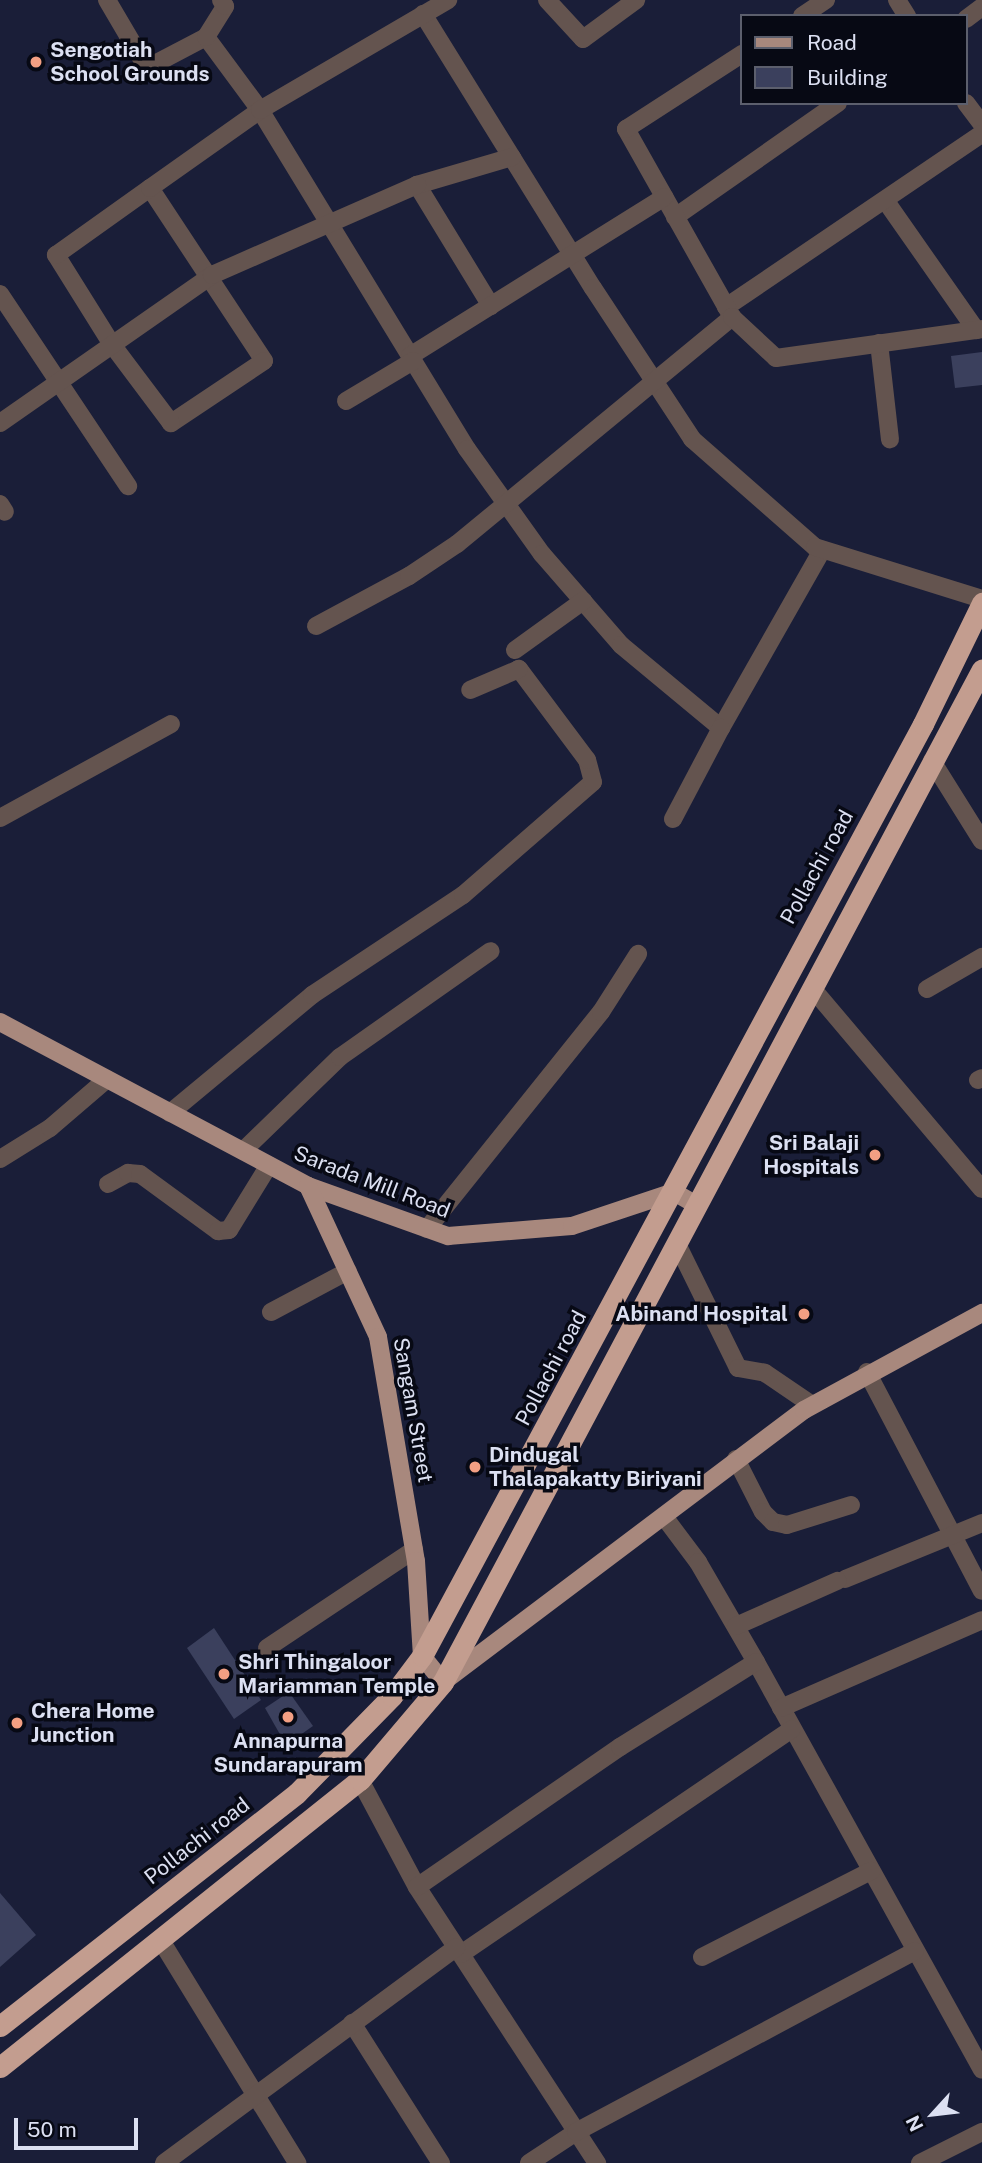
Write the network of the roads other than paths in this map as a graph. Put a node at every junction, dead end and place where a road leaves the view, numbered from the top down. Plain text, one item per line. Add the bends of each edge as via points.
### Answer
1 (107, 0) edge
2 (221, 0) edge
3 (448, 0) edge
4 (547, 0) edge
5 (636, 0) edge
6 (826, 0) edge
7 (428, 7) edge
8 (805, 14) edge
9 (206, 37) junction
10 (740, 55) edge
11 (835, 105) edge
12 (968, 105) edge
13 (260, 110) junction
14 (982, 124) edge
15 (982, 134) edge
16 (512, 157) junction
17 (417, 185) junction
18 (150, 188) junction
19 (664, 197) junction
20 (885, 200) junction
21 (675, 217) junction
22 (328, 221) junction
23 (573, 256) junction
24 (212, 275) junction
25 (0, 294) edge
26 (491, 306) junction
27 (729, 312) junction
28 (979, 329) edge
29 (111, 343) junction
30 (879, 343) junction
31 (412, 359) junction
32 (58, 381) junction
33 (655, 383) junction
34 (345, 401) dead end
35 (0, 423) edge
36 (890, 439) dead end
37 (128, 486) dead end
38 (505, 503) junction
39 (822, 550) junction
40 (583, 601) junction
41 (982, 601) edge
42 (316, 626) dead end
43 (515, 650) dead end
44 (982, 668) edge
45 (470, 690) dead end
46 (171, 724) dead end
47 (721, 727) junction
48 (932, 761) junction
49 (0, 818) edge
50 (673, 819) dead end
51 (982, 841) edge
52 (491, 951) dead end
53 (638, 954) dead end
54 (982, 957) edge
55 (812, 988) junction
56 (927, 989) dead end
57 (0, 1022) edge
58 (107, 1079) junction
59 (170, 1113) junction
60 (243, 1151) junction
61 (0, 1158) edge
62 (269, 1165) junction
63 (108, 1184) dead end
64 (308, 1186) junction
65 (982, 1189) edge
66 (674, 1192) junction
67 (698, 1206) junction
68 (427, 1229) junction
69 (678, 1246) junction
70 (348, 1271) junction
71 (271, 1312) dead end
72 (982, 1313) edge
73 (867, 1372) junction
74 (812, 1405) junction
75 (736, 1459) junction
76 (851, 1505) dead end
77 (665, 1518) junction
78 (982, 1523) edge
79 (952, 1535) junction
80 (414, 1550) junction
81 (982, 1591) edge
82 (982, 1620) edge
83 (736, 1626) junction
84 (267, 1648) dead end
85 (422, 1656) junction
86 (756, 1661) junction
87 (443, 1682) junction
88 (781, 1708) junction
89 (792, 1729) junction
90 (360, 1780) junction
91 (871, 1871) junction
92 (417, 1887) junction
93 (160, 1939) junction
94 (458, 1951) junction
95 (915, 1951) junction
96 (702, 1957) dead end
97 (28, 2003) junction
98 (352, 2023) junction
99 (0, 2026) edge
100 (47, 2029) junction
101 (0, 2067) edge
102 (982, 2070) edge
103 (253, 2094) junction
104 (576, 2132) junction
105 (982, 2132) edge
106 (164, 2163) edge
107 (297, 2163) edge
108 (441, 2163) edge
109 (530, 2163) edge
110 (597, 2163) edge
111 (920, 2163) edge

1 - 9 street via 147,68
2 - 9 street via 225,6
3 - 7 street
4 - 5 street via 583,39
6 - 8 street
7 - 13 street
7 - 16 street
9 - 13 street
10 - 19 street via 625,129
11 - 21 street
12 - 14 street
13 - 18 street
13 - 22 street
15 - 20 street
16 - 17 street
16 - 23 street
17 - 22 street
17 - 26 street
18 - 24 street
18 - 29 street via 55,255
19 - 21 street
19 - 23 street
20 - 27 street
20 - 28 street
21 - 27 street
22 - 24 street
22 - 31 street
23 - 26 street
23 - 33 street
24 - 29 street
24 - 29 street via 264,361 171,423
25 - 32 street
26 - 31 street
27 - 30 street via 776,358
27 - 33 street
28 - 30 street
29 - 32 street
30 - 36 street
31 - 34 street
31 - 38 street
32 - 35 street
32 - 37 street
33 - 38 street
33 - 39 street via 692,439
38 - 40 street
38 - 42 street via 409,576
39 - 41 street
39 - 47 street
40 - 43 street
40 - 47 street via 621,645
41 - 66 highway, Pollachi road via 923,724 706,1124
44 - 48 highway
45 - 59 street via 519,669 587,760 593,782 463,895 312,995
46 - 49 street
47 - 50 street
48 - 51 street
48 - 55 highway
52 - 60 street via 340,1057
53 - 68 street via 601,1012
54 - 56 street
55 - 65 street
55 - 67 highway
57 - 58 main road, Sarada Mill Road
58 - 59 main road, Sarada Mill Road
58 - 61 street via 50,1128
59 - 60 main road, Sarada Mill Road
60 - 62 main road, Sarada Mill Road
62 - 63 street via 229,1230 218,1231 140,1174 128,1173
62 - 64 main road, Sarada Mill Road
64 - 68 main road, Sarada Mill Road
64 - 70 main road, Sangam Street
66 - 67 main road
66 - 68 main road, Sarada Mill Road via 572,1226 448,1236
66 - 85 highway, Pollachi road
67 - 69 highway
69 - 74 street via 738,1368 765,1373
69 - 87 highway
70 - 71 street
70 - 80 main road, Sangam Street via 379,1336
72 - 73 main road
73 - 74 main road
73 - 79 street
74 - 75 main road
75 - 76 street via 763,1512 779,1524
75 - 77 main road
77 - 83 street
77 - 87 main road
78 - 79 street
79 - 81 street
79 - 83 street
80 - 84 street
80 - 85 main road, Sangam Street
82 - 88 street
83 - 86 street
85 - 87 main road
85 - 97 highway, Pollachi road via 393,1696 297,1793
86 - 88 street
86 - 92 street via 620,1747
87 - 90 highway
88 - 89 street
89 - 91 street
89 - 94 street
90 - 92 street
90 - 93 highway
91 - 95 street
91 - 96 street
92 - 94 street
93 - 100 highway
93 - 103 street
94 - 98 street
94 - 104 street
95 - 102 street
95 - 104 street
97 - 99 highway, Pollachi road
97 - 100 highway
98 - 103 street
98 - 108 street
100 - 101 highway
103 - 106 street
103 - 107 street
104 - 109 street
104 - 110 street
105 - 111 street

